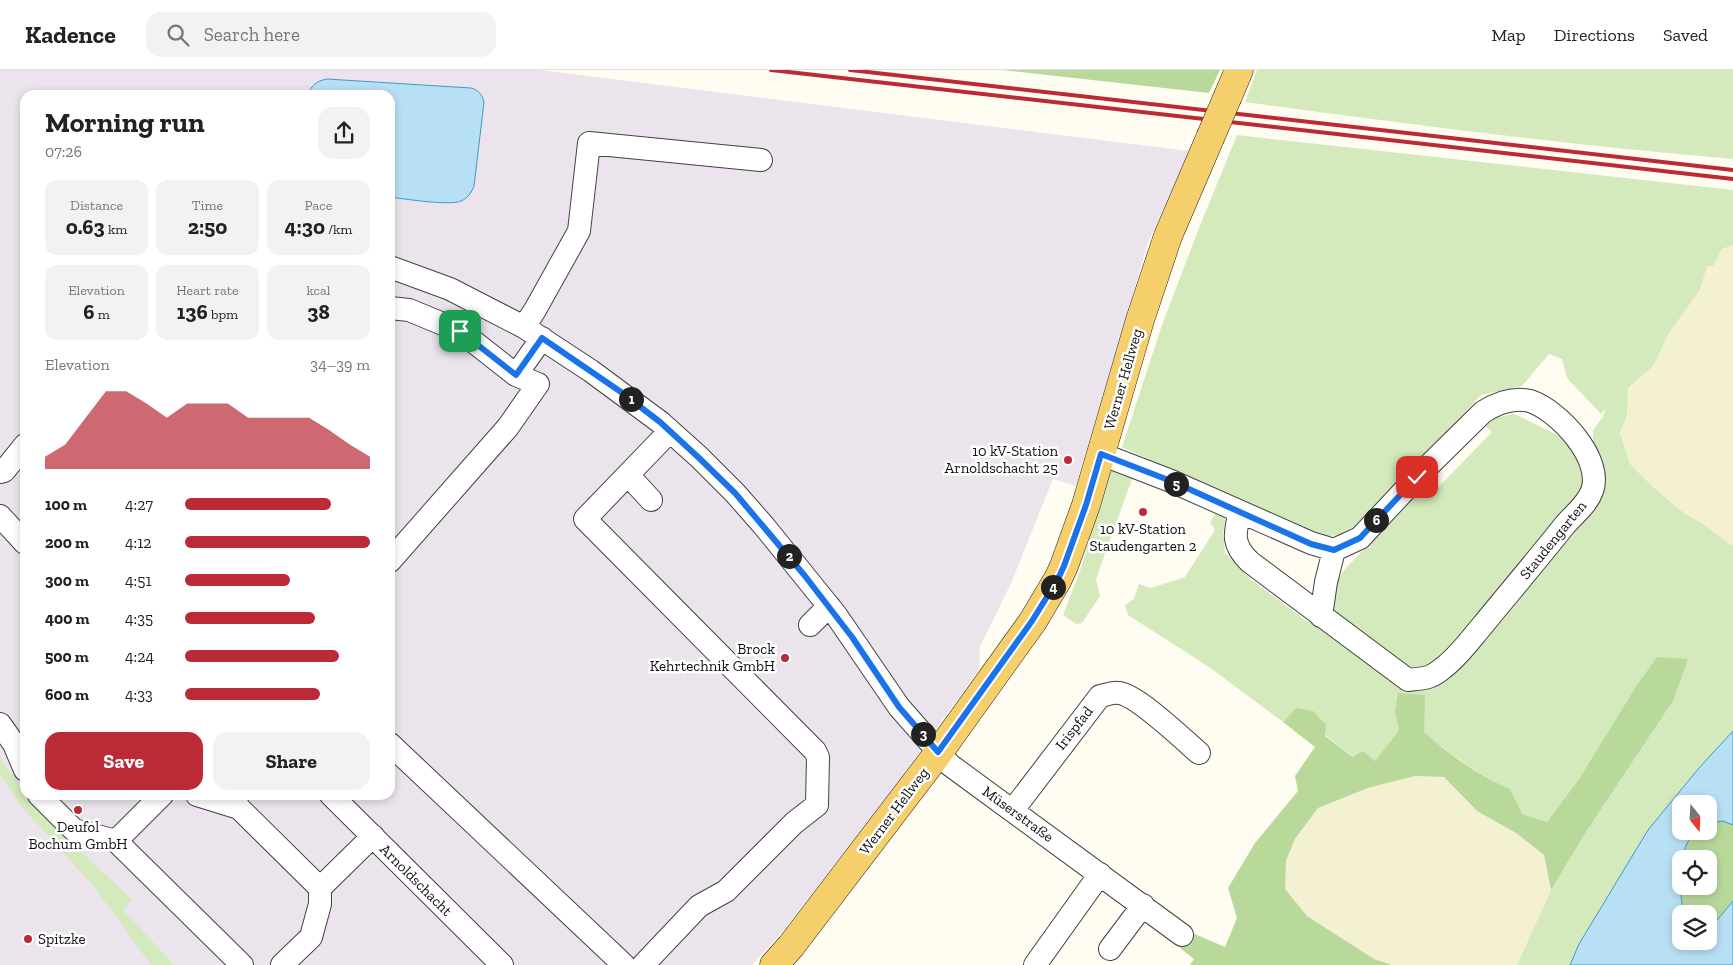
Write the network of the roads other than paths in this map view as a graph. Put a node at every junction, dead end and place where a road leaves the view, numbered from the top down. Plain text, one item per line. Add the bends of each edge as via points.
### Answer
1 (1239, 70) edge
2 (761, 160) dead end
3 (395, 269) edge
4 (395, 309) edge
5 (533, 333) junction
6 (516, 375) junction
7 (670, 431) junction
8 (20, 452) edge
9 (1101, 454) junction
10 (0, 472) edge
11 (628, 475) junction
12 (651, 500) dead end
13 (1240, 512) junction
14 (0, 516) edge
15 (20, 538) edge
16 (1334, 550) junction
17 (395, 555) edge
18 (829, 606) junction
19 (1321, 616) junction
20 (810, 625) dead end
21 (0, 724) edge
22 (19, 739) edge
23 (395, 749) edge
24 (938, 752) junction
25 (1199, 754) dead end
26 (44, 800) edge
27 (157, 800) edge
28 (336, 800) edge
29 (236, 801) edge
30 (1013, 810) junction
31 (373, 836) junction
32 (116, 840) junction
33 (1100, 874) junction
34 (320, 888) junction
35 (1143, 905) junction
36 (1182, 935) dead end
37 (1110, 949) dead end
38 (498, 964) edge
39 (242, 965) edge
40 (282, 965) edge
41 (624, 965) edge
42 (643, 965) edge
43 (774, 965) edge
44 (1034, 965) edge

1 - 9 main road, Werner Hellweg, bridge via 1168,236
2 - 5 street via 589,143 579,231 535,310
3 - 5 street via 450,288
4 - 6 street via 408,310 460,331
5 - 6 street
5 - 7 street via 621,392
6 - 17 street via 538,384 508,427
7 - 11 street
7 - 18 street via 735,493
8 - 10 street
9 - 13 street
9 - 24 main road, Werner Hellweg via 1058,579 1032,621
11 - 12 street
11 - 42 street via 585,519 818,757 818,805 794,823 726,891 699,906
13 - 16 street via 1311,544
13 - 19 street, Staudengarten via 1235,530 1236,546 1242,555
14 - 15 street
16 - 19 street
16 - 19 street, Staudengarten via 1360,538 1477,418 1504,402 1529,401 1542,406 1580,441 1590,457 1595,478 1592,491 1583,505 1451,662 1431,677 1408,680
18 - 20 street
18 - 24 street via 899,707
21 - 22 street
23 - 41 street
24 - 30 street, Müserstraße via 950,765
24 - 43 main road, Werner Hellweg
25 - 30 street, Irispfad via 1128,695 1116,692 1100,696
26 - 32 street via 74,830
27 - 32 street
28 - 31 street, Arnoldschacht
29 - 34 street
30 - 33 street, Müserstraße
31 - 34 street
31 - 38 street, Arnoldschacht
32 - 39 street
33 - 35 street, Müserstraße
33 - 44 street
34 - 40 street via 320,904 310,937
35 - 36 street, Müserstraße
35 - 37 street

